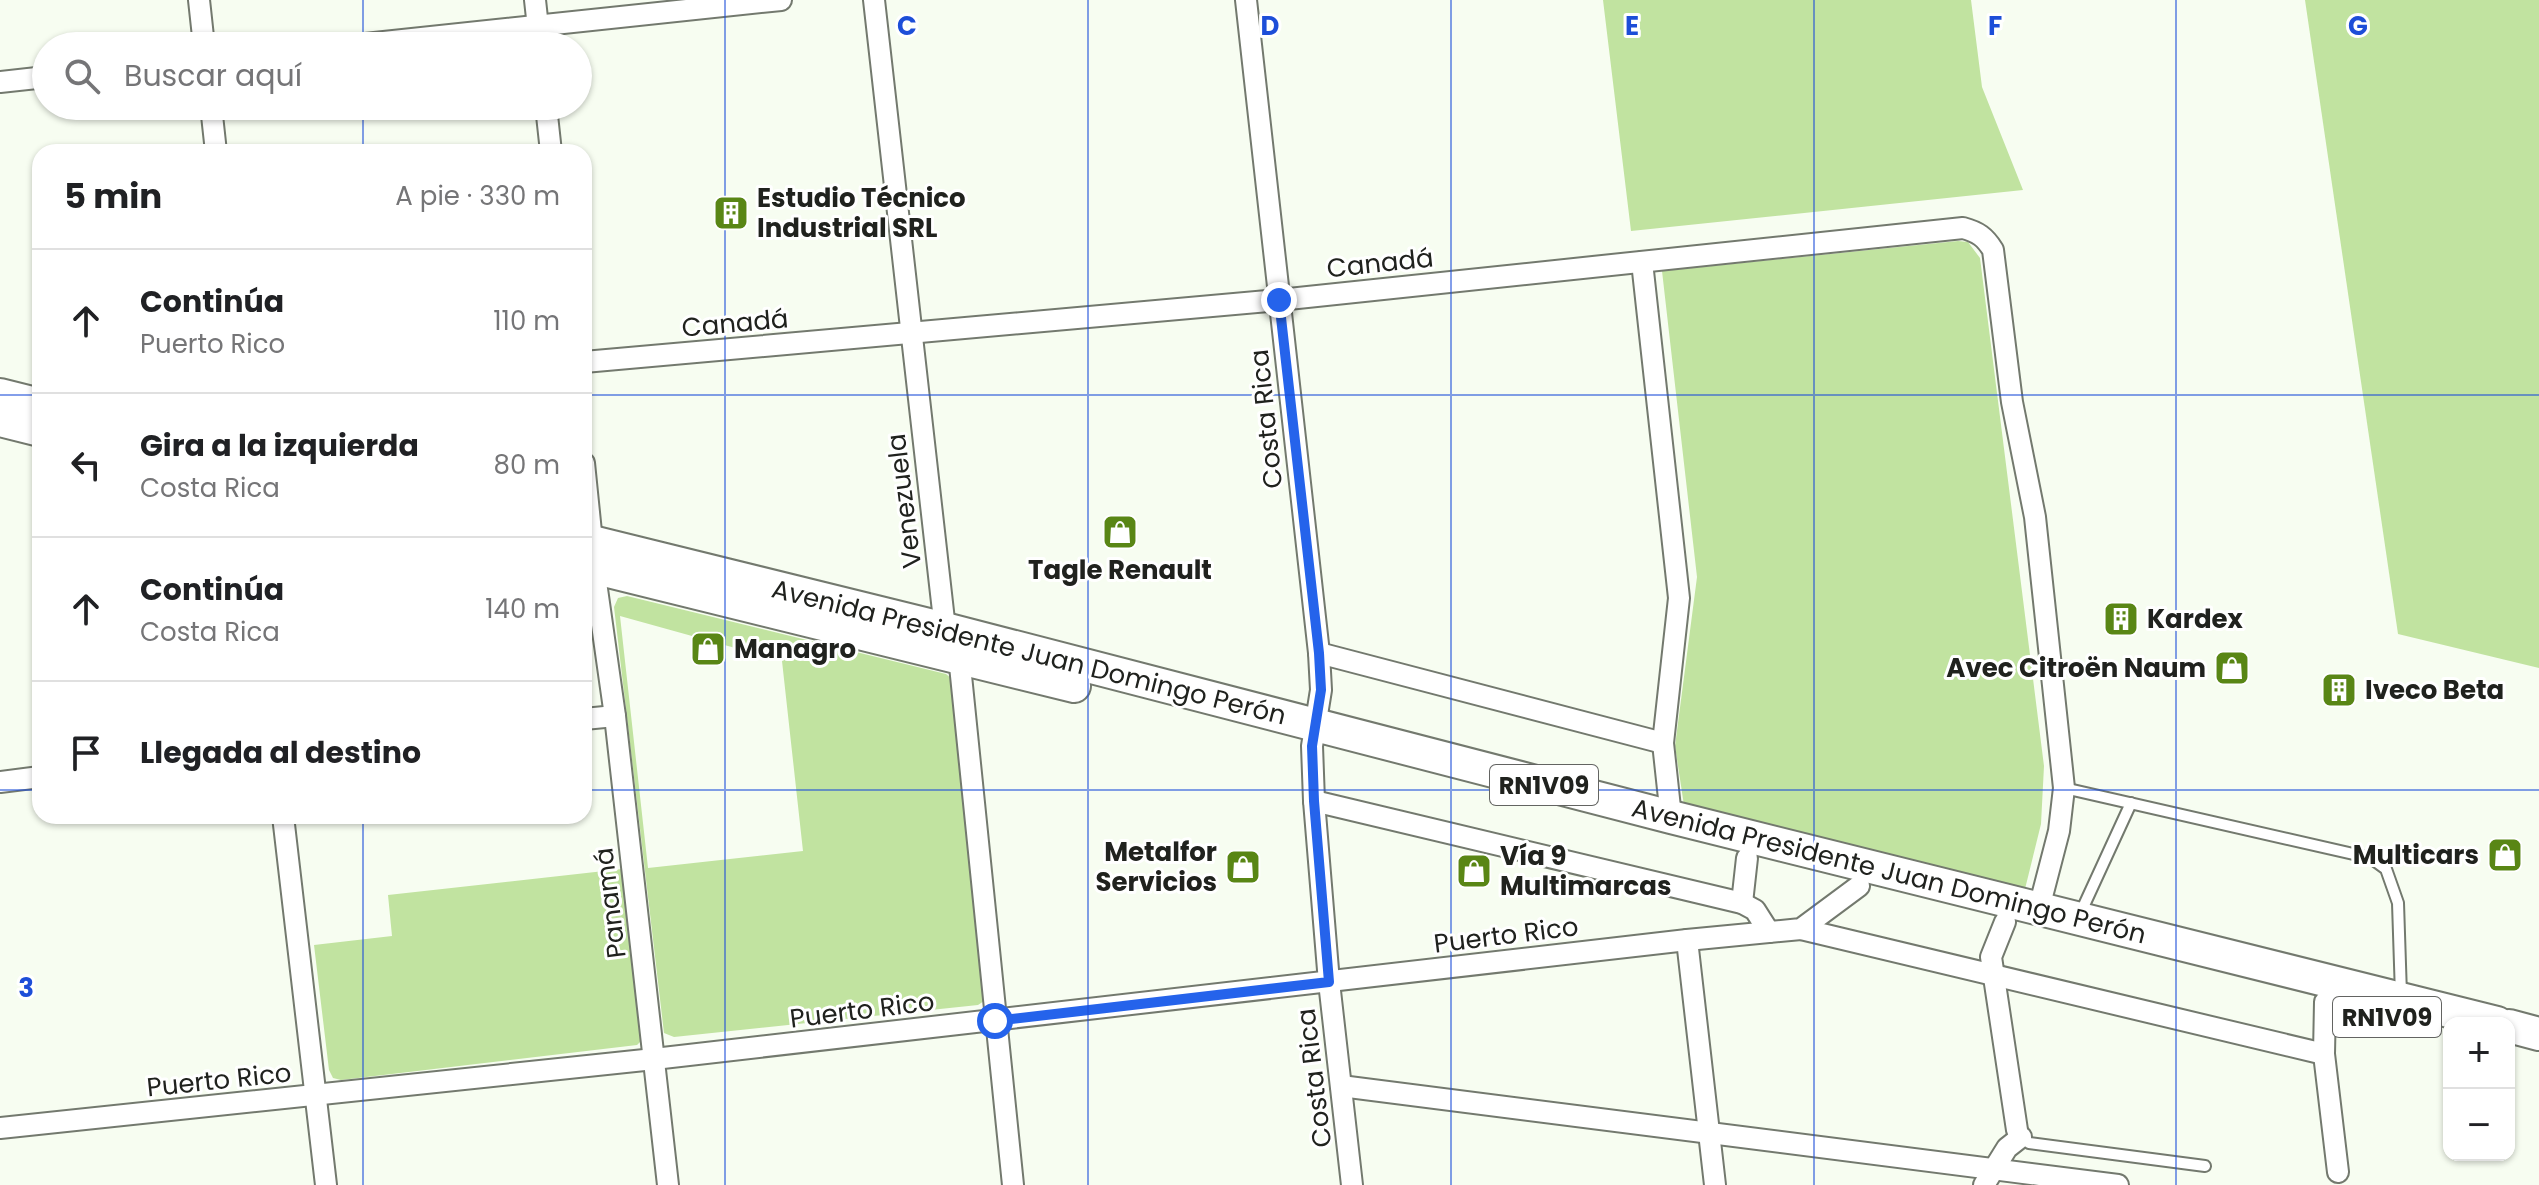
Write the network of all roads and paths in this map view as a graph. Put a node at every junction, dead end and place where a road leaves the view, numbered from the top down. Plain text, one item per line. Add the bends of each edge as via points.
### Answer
1 (199, 0) edge
2 (535, 0) edge
3 (781, 0) edge
4 (874, 0) edge
5 (1246, 0) edge
6 (202, 32) edge
7 (539, 32) edge
8 (566, 32) edge
9 (32, 79) edge
10 (0, 82) edge
11 (213, 120) edge
12 (548, 120) edge
13 (215, 144) edge
14 (550, 144) edge
15 (1642, 262) junction
16 (1279, 300) junction
17 (911, 334) junction
18 (592, 361) edge
19 (0, 395) edge
20 (32, 403) edge
21 (0, 420) edge
22 (32, 428) edge
23 (592, 555) edge
24 (592, 573) edge
25 (952, 643) junction
26 (1319, 653) junction
27 (615, 716) junction
28 (592, 718) edge
29 (1313, 736) junction
30 (1663, 743) junction
31 (32, 778) edge
32 (0, 782) edge
33 (2064, 788) junction
34 (1314, 801) junction
35 (2131, 803) junction
36 (1671, 817) junction
37 (284, 824) edge
38 (1747, 858) junction
39 (1859, 886) junction
40 (1742, 903) junction
41 (2039, 908) junction
42 (2078, 918) junction
43 (2005, 922) junction
44 (1801, 929) junction
45 (1769, 932) junction
46 (1687, 940) junction
47 (1994, 977) junction
48 (1329, 982) junction
49 (2401, 999) junction
50 (2325, 1002) junction
51 (2473, 1017) edge
52 (995, 1021) junction
53 (2515, 1028) edge
54 (2443, 1032) edge
55 (2539, 1034) edge
56 (2515, 1050) edge
57 (2324, 1054) junction
58 (2539, 1056) edge
59 (654, 1059) junction
60 (1341, 1086) junction
61 (316, 1096) junction
62 (0, 1128) edge
63 (1709, 1133) junction
64 (2019, 1134) junction
65 (2205, 1166) dead end
66 (2338, 1172) dead end
67 (1989, 1177) edge
68 (326, 1185) edge
69 (668, 1185) edge
70 (1013, 1185) edge
71 (1352, 1185) edge
72 (1715, 1185) edge
73 (2118, 1185) edge

1 - 6 street
2 - 7 street
3 - 8 street
4 - 17 street, Venezuela
5 - 16 street, Costa Rica
9 - 10 street
11 - 13 street
12 - 14 street
15 - 16 street, Canadá
15 - 30 street via 1679,598
15 - 33 street, Canadá via 1963,228 1986,239 1993,250 2012,402 2035,517
16 - 17 street, Canadá
16 - 26 street, Costa Rica
17 - 18 street, Canadá
17 - 25 street, Venezuela
19 - 20 main road
21 - 22 main road
23 - 25 main road, Avenida Presidente Juan Domingo Perón / RN1V09
24 - 27 street, Panamá
25 - 29 main road, Avenida Presidente Juan Domingo Perón / RN1V09
25 - 52 street, Venezuela
26 - 29 street, Costa Rica via 1321,690
26 - 30 street
27 - 28 street
27 - 59 street, Panamá
29 - 34 street, Costa Rica
29 - 36 main road, Avenida Presidente Juan Domingo Perón / RN1V09
29 - 38 main road, Avenida Presidente Juan Domingo Perón / RN1V09
30 - 36 street
31 - 32 street
33 - 35 lane
33 - 41 street
34 - 40 street
34 - 48 street, Costa Rica
35 - 42 lane
35 - 49 lane via 2371,858 2386,869 2398,903
36 - 41 main road, Avenida Presidente Juan Domingo Perón / RN1V09
37 - 61 street
38 - 39 main road, Avenida Presidente Juan Domingo Perón / RN1V09
38 - 40 street
39 - 43 main road, Avenida Presidente Juan Domingo Perón / RN1V09
39 - 44 street
40 - 45 street via 1755,910
41 - 42 main road, Avenida Presidente Juan Domingo Perón / RN1V09
42 - 49 main road, Avenida Presidente Juan Domingo Perón / RN1V09
43 - 47 street via 1991,957
43 - 50 main road, Avenida Presidente Juan Domingo Perón / RN1V09
44 - 45 street, Puerto Rico
44 - 47 street
45 - 46 street, Puerto Rico
46 - 48 street, Puerto Rico
46 - 63 street
47 - 57 street
47 - 64 street
48 - 52 street, Puerto Rico
48 - 60 street, Costa Rica
49 - 51 main road, Avenida Presidente Juan Domingo Perón / RN1V09
50 - 54 main road, Avenida Presidente Juan Domingo Perón / RN1V09
50 - 57 street
52 - 59 street, Puerto Rico
52 - 70 street, Venezuela
53 - 55 main road
56 - 58 main road
57 - 66 street
59 - 61 street, Puerto Rico
59 - 69 street, Panamá
60 - 63 street
60 - 71 street, Costa Rica
61 - 62 street, Puerto Rico
61 - 68 street
63 - 67 street
63 - 72 street
64 - 65 lane via 2029,1143
64 - 67 street
67 - 73 street

